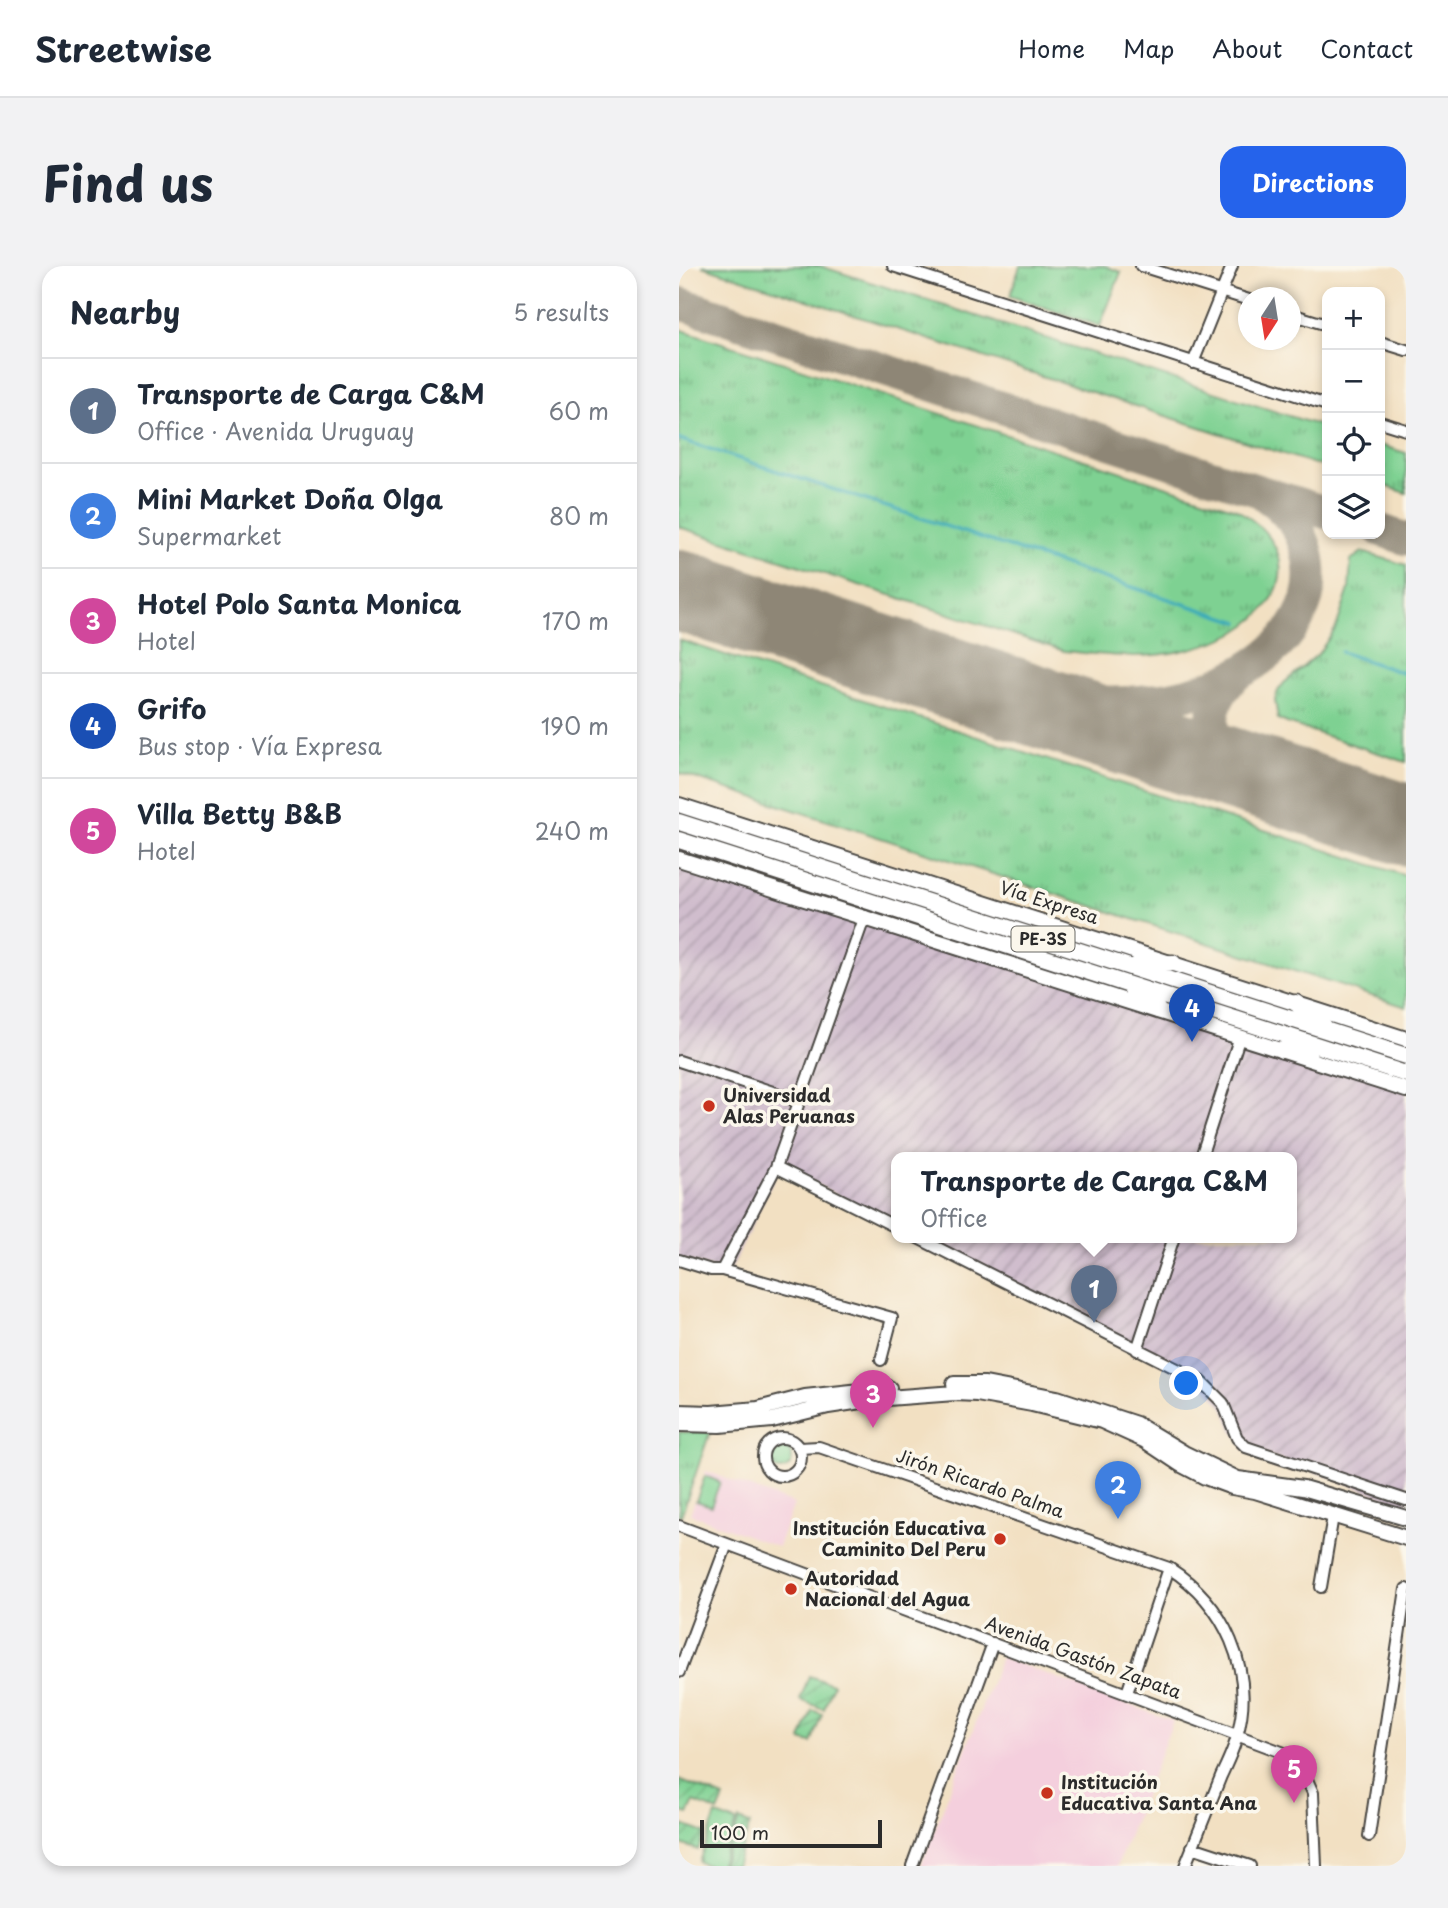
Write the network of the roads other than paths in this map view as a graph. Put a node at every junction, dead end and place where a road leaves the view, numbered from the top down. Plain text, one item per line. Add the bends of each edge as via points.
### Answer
1 (893, 266) edge
2 (1141, 266) edge
3 (1232, 266) edge
4 (924, 271) edge
5 (1221, 292) junction
6 (1238, 297) edge
7 (1301, 317) edge
8 (1322, 324) edge
9 (1385, 344) edge
10 (1406, 350) edge
11 (1193, 363) junction
12 (1322, 403) edge
13 (1385, 424) edge
14 (1406, 430) edge
15 (679, 805) edge
16 (679, 822) edge
17 (679, 840) edge
18 (679, 859) edge
19 (865, 916) junction
20 (1173, 963) junction
21 (1125, 965) junction
22 (1121, 982) junction
23 (1296, 1003) junction
24 (1158, 1010) junction
25 (1328, 1031) junction
26 (1240, 1036) junction
27 (1406, 1039) edge
28 (1323, 1047) junction
29 (1282, 1050) junction
30 (1406, 1056) edge
31 (679, 1061) edge
32 (1406, 1074) edge
33 (1406, 1090) edge
34 (797, 1102) junction
35 (1203, 1152) edge
36 (776, 1167) junction
37 (891, 1224) edge
38 (928, 1243) edge
39 (1172, 1243) edge
40 (679, 1260) edge
41 (722, 1269) junction
42 (1137, 1350) junction
43 (881, 1360) dead end
44 (679, 1412) edge
45 (679, 1424) edge
46 (799, 1448) dead end
47 (1255, 1492) junction
48 (1406, 1500) edge
49 (1369, 1511) junction
50 (1333, 1516) junction
51 (1406, 1518) edge
52 (679, 1526) edge
53 (1406, 1526) edge
54 (1406, 1538) edge
55 (727, 1544) junction
56 (1169, 1568) junction
57 (1321, 1587) dead end
58 (1406, 1589) edge
59 (993, 1643) junction
60 (679, 1672) edge
61 (1127, 1693) junction
62 (1238, 1735) junction
63 (1369, 1836) dead end
64 (1192, 1847) junction
65 (912, 1866) edge
66 (1185, 1866) edge
67 (1250, 1866) edge
68 (1316, 1866) edge

1 - 4 street
2 - 5 street
3 - 5 street
4 - 11 street
5 - 6 street
5 - 11 street
7 - 8 street
9 - 10 street
11 - 12 street
13 - 14 street
15 - 20 main road, Vía Expresa / PE-3S
16 - 21 main road, Vía Expresa / PE-3S
17 - 22 main road, PE-3S
18 - 19 main road, PE-3S
19 - 24 main road, PE-3S
19 - 34 street
20 - 21 main road
20 - 23 main road, Vía Expresa / PE-3S
21 - 25 main road, Vía Expresa / PE-3S
22 - 24 main road
22 - 28 main road, PE-3S
23 - 25 main road
23 - 27 main road, Vía Expresa / PE-3S
24 - 26 main road, PE-3S
25 - 30 main road, Vía Expresa / PE-3S
26 - 29 main road, PE-3S
26 - 35 street
28 - 29 main road
28 - 32 main road, PE-3S
29 - 33 main road, PE-3S
31 - 34 street
34 - 36 street
36 - 37 street
36 - 41 street
38 - 42 street
39 - 42 street
40 - 41 street
41 - 43 street via 892,1318
42 - 48 street via 1214,1391 1246,1447
44 - 49 main road via 758,1409 843,1391 985,1384 1057,1398 1136,1424 1238,1479 1303,1488
45 - 47 main road via 772,1420 874,1399 977,1394 1102,1421 1205,1477
46 - 56 street, Jirón Ricardo Palma via 819,1447
47 - 49 main road
47 - 50 main road
49 - 51 main road
49 - 53 main road
50 - 54 main road
50 - 57 street
52 - 55 street, Avenida Gastón Zapata
55 - 59 street, Avenida Gastón Zapata
55 - 60 street
56 - 61 street
56 - 62 street, Jirón Ricardo Palma via 1207,1599 1238,1655 1243,1691
58 - 63 street
59 - 61 street, Avenida Gastón Zapata
59 - 65 street
61 - 62 street, Avenida Gastón Zapata
62 - 64 street, Jirón Ricardo Palma
62 - 68 street, Avenida Gastón Zapata via 1287,1754 1301,1766 1313,1793
64 - 66 street, Jirón Ricardo Palma
64 - 67 street

